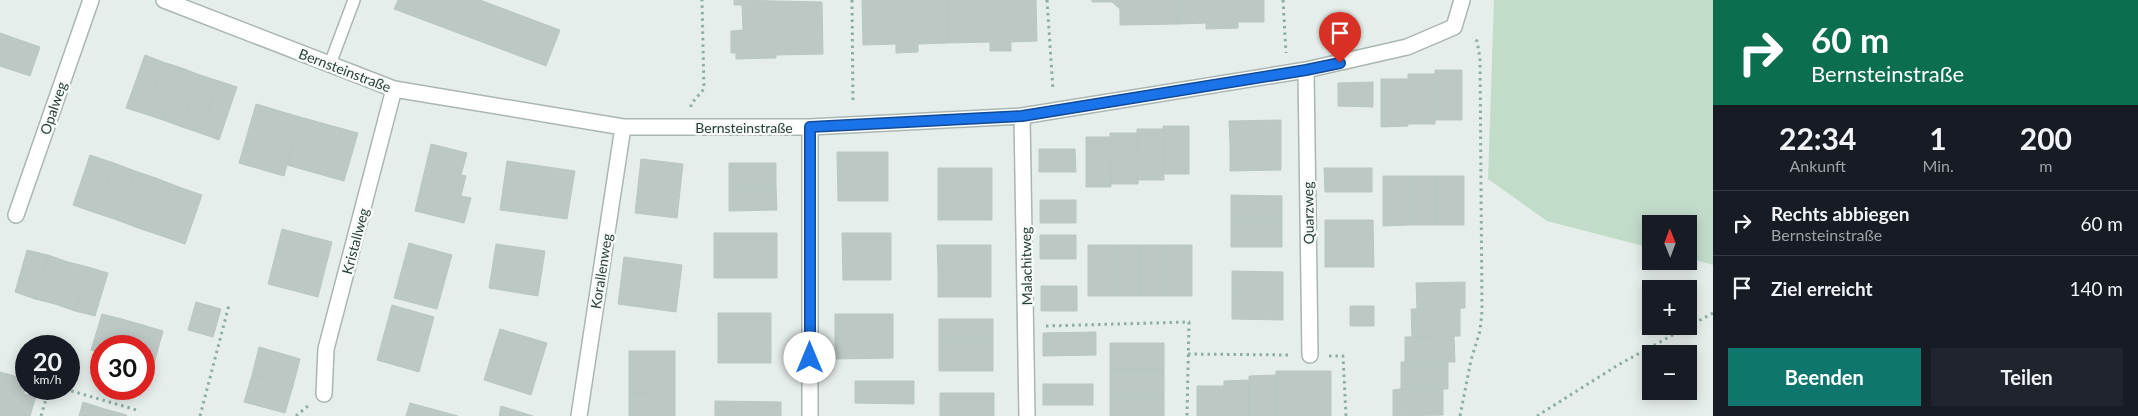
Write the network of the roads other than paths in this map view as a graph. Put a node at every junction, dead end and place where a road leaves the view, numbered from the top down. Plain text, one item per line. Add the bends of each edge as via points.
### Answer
1 (91, 0) edge
2 (164, 0) edge
3 (354, 0) edge
4 (1462, 0) edge
5 (330, 64) junction
6 (1306, 70) junction
7 (394, 89) junction
8 (1022, 116) junction
9 (623, 127) junction
10 (810, 127) junction
11 (16, 215) dead end
12 (1310, 355) road end
13 (324, 394) dead end
14 (579, 416) edge
15 (810, 416) edge
16 (1027, 416) edge

1 - 11 street, Opalweg
2 - 5 street, Bernsteinstraße
3 - 5 lane
4 - 6 street, Bernsteinstraße via 1454,27 1406,47
5 - 7 street, Bernsteinstraße
6 - 8 street, Bernsteinstraße
6 - 12 street, Quarzweg
7 - 9 street, Bernsteinstraße
7 - 13 street, Kristallweg via 326,349
8 - 10 street, Bernsteinstraße
8 - 16 street, Malachitweg
9 - 10 street, Bernsteinstraße
9 - 14 street, Korallenweg
10 - 15 street

